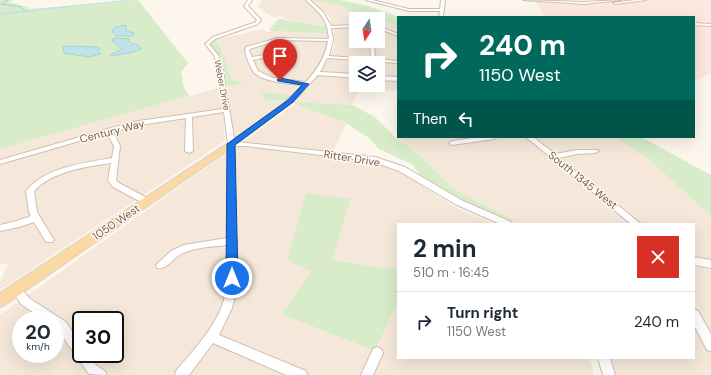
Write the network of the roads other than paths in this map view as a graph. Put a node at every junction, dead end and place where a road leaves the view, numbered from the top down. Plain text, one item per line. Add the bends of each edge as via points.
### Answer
1 (250, 0) edge
2 (308, 0) edge
3 (368, 0) edge
4 (443, 0) edge
5 (525, 0) edge
6 (619, 0) edge
7 (644, 0) edge
8 (606, 5) dead end
9 (441, 10) junction
10 (440, 16) edge
11 (695, 24) edge
12 (711, 25) edge
13 (349, 26) edge
14 (331, 27) junction
15 (385, 30) edge
16 (397, 35) edge
17 (331, 40) junction
18 (284, 53) dead end
19 (327, 56) junction
20 (349, 58) edge
21 (250, 59) junction
22 (385, 61) edge
23 (397, 62) edge
24 (316, 73) junction
25 (349, 75) edge
26 (385, 78) edge
27 (397, 79) edge
28 (306, 84) junction
29 (227, 110) junction
30 (189, 116) junction
31 (109, 130) junction
32 (488, 138) edge
33 (530, 138) edge
34 (231, 144) junction
35 (452, 144) dead end
36 (189, 151) dead end
37 (594, 151) dead end
38 (553, 157) junction
39 (115, 160) junction
40 (0, 162) edge
41 (146, 201) junction
42 (35, 218) junction
43 (506, 223) edge
44 (636, 223) edge
45 (0, 228) edge
46 (49, 240) dead end
47 (232, 241) junction
48 (695, 261) edge
49 (711, 264) edge
50 (161, 265) dead end
51 (16, 290) junction
52 (0, 301) edge
53 (695, 316) edge
54 (211, 337) junction
55 (711, 346) edge
56 (377, 353) dead end
57 (604, 359) edge
58 (100, 375) edge
59 (181, 375) edge
60 (301, 375) edge
61 (367, 375) edge
62 (609, 375) edge

1 - 29 street, Weber Drive via 246,6 258,17 257,23 209,40 207,44 218,61
2 - 14 street via 324,14
3 - 9 street via 409,10
4 - 9 street
5 - 6 street via 581,3
7 - 8 street
9 - 10 street
11 - 12 street
13 - 14 street
14 - 17 street
15 - 16 street
17 - 19 street
17 - 21 street via 278,39 248,48
18 - 21 street
19 - 20 street
19 - 24 street
21 - 28 street via 258,74
22 - 23 street
24 - 25 street
24 - 28 street
26 - 27 street
28 - 34 street via 291,101
29 - 30 street, Century Way
29 - 34 street, Weber Drive
30 - 31 street, Century Way
30 - 36 street
31 - 39 street via 117,146
31 - 40 street, Century Way
32 - 35 street
33 - 38 street, South 1345 West
34 - 41 main road, 1050 West
34 - 43 street, Ritter Drive via 372,159 402,169 458,202
34 - 47 street, Weber Drive
37 - 38 street
38 - 44 street, South 1345 West
39 - 41 street via 112,180 116,185
39 - 42 street via 45,178 34,185 30,191
41 - 51 main road, 1050 West
42 - 45 street
42 - 46 street
47 - 50 street via 187,248 174,254
47 - 54 street, Weber Drive via 230,296
48 - 49 street
51 - 52 main road, 1050 West
51 - 58 street via 25,301 62,326 77,350
53 - 55 street
54 - 59 street, Weber Drive
54 - 60 street
56 - 61 street
57 - 62 street

